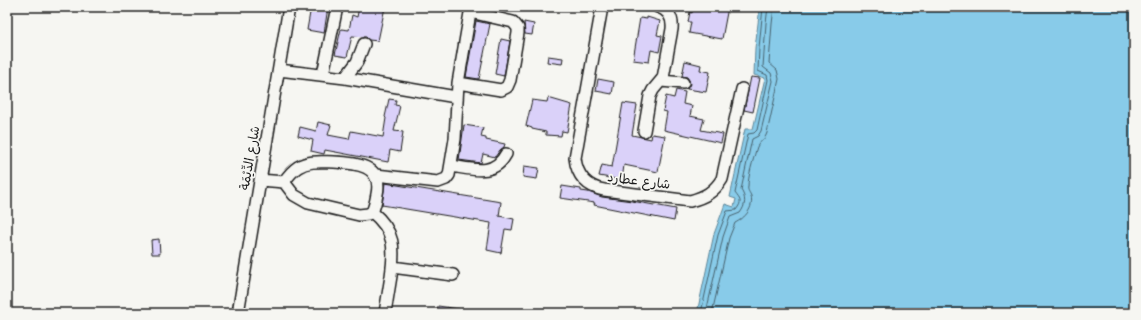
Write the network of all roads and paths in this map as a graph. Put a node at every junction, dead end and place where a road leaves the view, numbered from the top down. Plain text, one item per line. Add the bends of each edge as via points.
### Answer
1 (289, 7) edge
2 (337, 7) edge
3 (602, 7) edge
4 (658, 7) edge
5 (470, 10) edge
6 (364, 44) dead end
7 (279, 70) junction
8 (323, 74) junction
9 (345, 78) junction
10 (662, 81) junction
11 (458, 83) junction
12 (683, 83) dead end
13 (742, 89) dead end
14 (456, 97) junction
15 (644, 131) dead end
16 (506, 154) dead end
17 (451, 166) junction
18 (376, 175) junction
19 (260, 180) junction
20 (284, 182) junction
21 (372, 212) junction
22 (392, 267) junction
23 (453, 275) dead end
24 (238, 313) edge
25 (385, 313) edge

1 - 7 lane, شارع الدِّيْمَة
2 - 8 lane
3 - 13 lane, شارع عطارد via 575,158 578,173 589,185 596,189 690,200 709,194 722,179
4 - 10 lane via 668,13 672,21
5 - 11 lane
5 - 11 lane via 513,22 518,28 518,33 507,87 501,90
6 - 9 lane via 357,62
7 - 8 lane
7 - 19 lane, شارع الدِّيْمَة
8 - 9 lane
9 - 14 lane
10 - 12 lane
10 - 15 lane via 650,96
11 - 14 lane
14 - 17 lane via 456,130
16 - 17 lane via 499,164 488,169
17 - 18 lane via 446,179 438,182
18 - 20 lane via 361,166 312,162 299,166
18 - 21 lane via 378,190
19 - 20 lane
19 - 24 lane, شارع الدِّيْمَة
20 - 21 lane via 294,195 308,203 359,215
21 - 22 lane via 388,229 394,252
22 - 23 lane
22 - 25 lane

